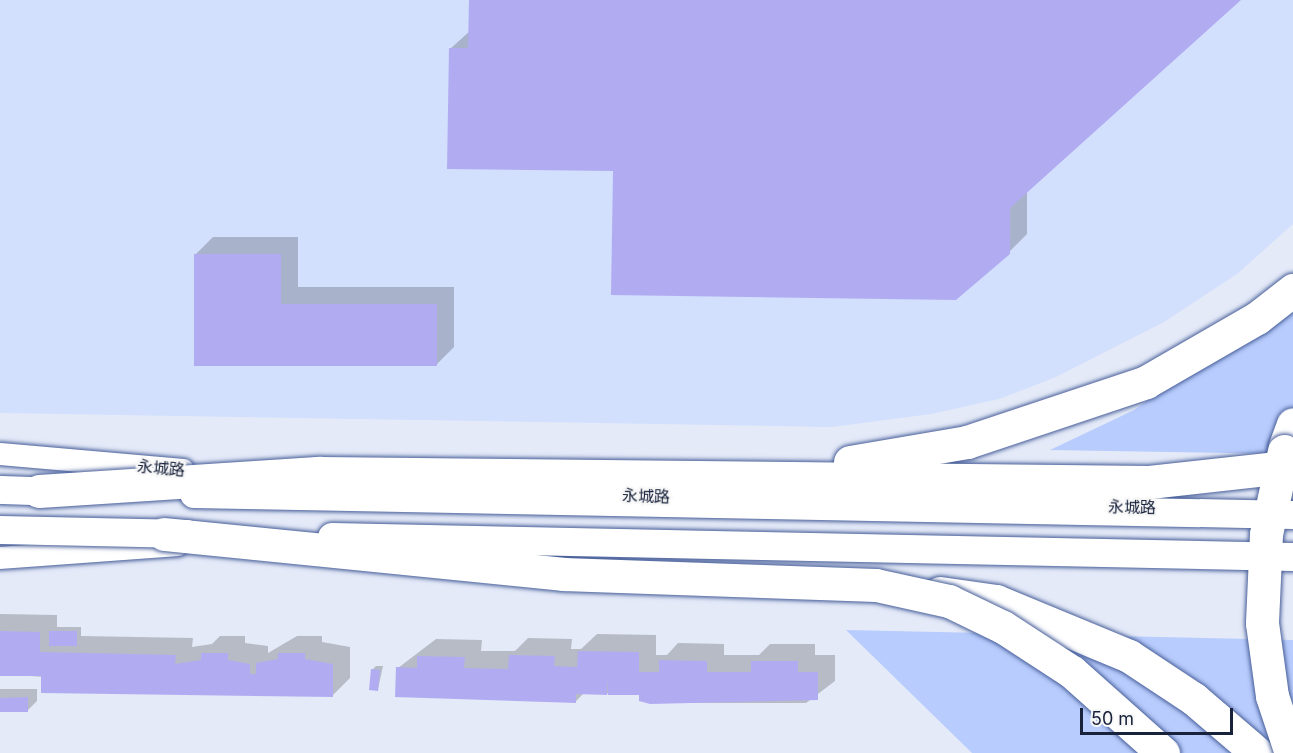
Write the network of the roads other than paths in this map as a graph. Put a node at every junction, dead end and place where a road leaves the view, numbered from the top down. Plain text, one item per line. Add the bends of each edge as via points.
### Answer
1 (1293, 290) edge
2 (1293, 424) edge
3 (0, 454) edge
4 (1293, 466) edge
5 (689, 475) junction
6 (0, 490) edge
7 (39, 491) junction
8 (1293, 510) edge
9 (1293, 515) edge
10 (0, 530) edge
11 (164, 534) junction
12 (0, 558) edge
13 (1293, 559) edge
14 (876, 585) junction
15 (1163, 753) edge
16 (1257, 753) edge
17 (1291, 753) edge

1 - 5 highway, bridge via 1257,318 1146,382 1043,421 966,442 850,462
2 - 17 highway, bridge via 1266,534 1262,622 1272,696
3 - 8 street, 永城路 via 363,486
4 - 5 highway, bridge via 1149,482
5 - 7 highway, bridge via 320,473
6 - 7 main road, bridge
7 - 9 main road, bridge
10 - 11 main road, bridge
11 - 13 main road, bridge
11 - 14 highway, bridge via 563,574
12 - 13 street via 195,543 332,541
14 - 15 highway, bridge via 948,601 1003,627 1072,672
14 - 16 highway, bridge via 996,601 1065,625 1157,674

